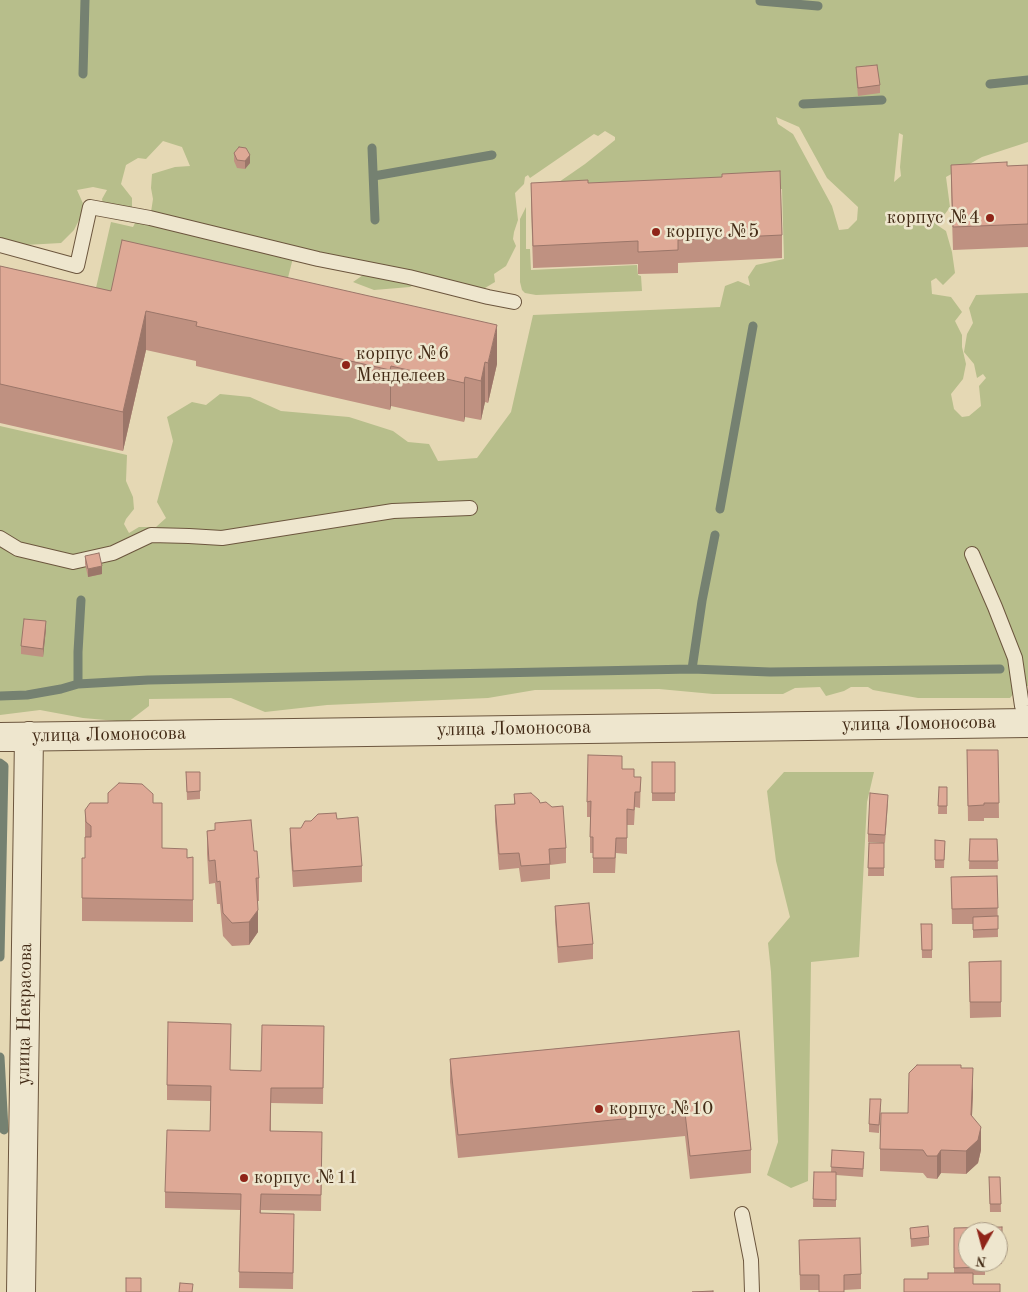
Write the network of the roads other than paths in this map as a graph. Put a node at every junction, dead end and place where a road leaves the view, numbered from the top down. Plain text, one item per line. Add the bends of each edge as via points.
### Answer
1 (0, 244) edge
2 (514, 302) dead end
3 (470, 508) dead end
4 (0, 538) edge
5 (972, 554) dead end
6 (1028, 712) edge
7 (1028, 723) edge
8 (29, 736) junction
9 (0, 737) edge
10 (742, 1214) dead end
11 (21, 1292) edge
12 (752, 1292) edge

1 - 2 lane via 77,266 90,206
3 - 4 lane via 393,511 222,538 151,535 113,553 73,562 18,548
5 - 6 lane via 1015,658 1022,706
7 - 8 street, улица Ломоносова
8 - 9 street, улица Ломоносова
8 - 11 street, улица Некрасова
10 - 12 lane via 751,1260

